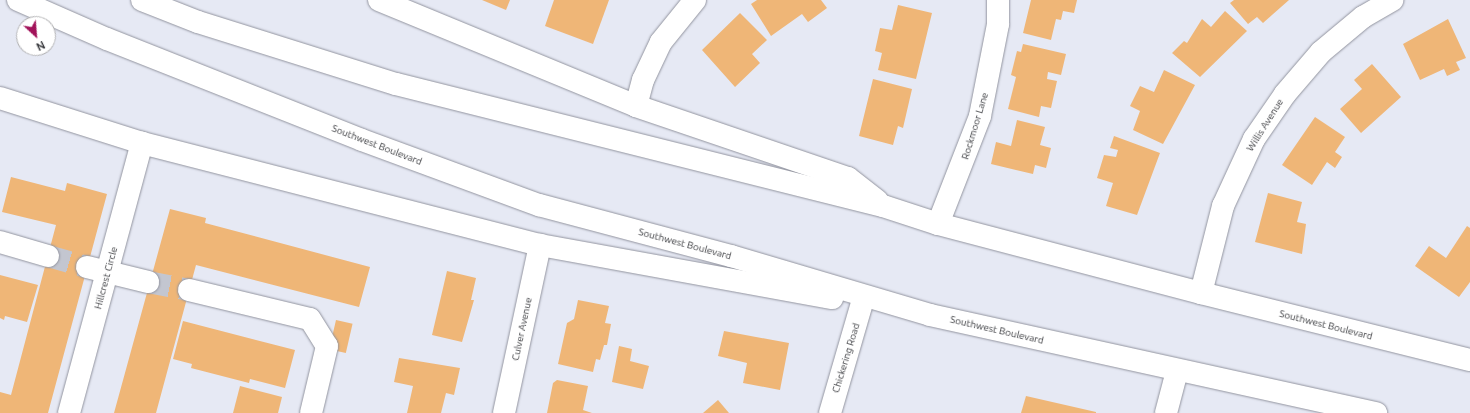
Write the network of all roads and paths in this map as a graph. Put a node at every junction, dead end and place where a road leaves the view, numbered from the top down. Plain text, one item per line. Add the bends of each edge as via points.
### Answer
1 (18, 0) edge
2 (142, 0) edge
3 (379, 0) edge
4 (695, 0) edge
5 (998, 0) edge
6 (1393, 0) edge
7 (0, 98) edge
8 (636, 106) junction
9 (142, 143) junction
10 (883, 206) junction
11 (938, 224) junction
12 (0, 242) edge
13 (540, 244) junction
14 (48, 256) tunnel mouth
15 (97, 270) junction
16 (148, 282) tunnel mouth
17 (189, 290) tunnel mouth
18 (1201, 293) junction
19 (862, 303) junction
20 (930, 315) junction
21 (1470, 360) edge
22 (1177, 370) junction
23 (69, 413) edge
24 (311, 413) edge
25 (504, 413) edge
26 (830, 413) edge
27 (1166, 413) edge
28 (1376, 413) edge

1 - 20 main road, Southwest Boulevard via 107,39 355,137 539,205 731,256
2 - 10 main road, Southwest Boulevard via 206,24 396,84
3 - 8 main road
4 - 8 main road via 661,42 643,80
5 - 11 main road, Rockmoor Lane via 998,24 980,116
6 - 18 main road, Willis Avenue via 1363,17 1322,52 1285,94 1254,139 1222,206
7 - 9 main road
8 - 10 main road via 848,178
9 - 13 main road
9 - 15 main road, Hillcrest Circle
10 - 11 main road, Southwest Boulevard
11 - 18 main road, Southwest Boulevard
12 - 14 main road
13 - 19 main road
13 - 25 main road, Culver Avenue
15 - 16 main road
15 - 23 main road, Hillcrest Circle
17 - 24 main road via 310,319 326,346
18 - 21 main road, Southwest Boulevard
19 - 20 main road
19 - 26 main road, Chickering Road
20 - 22 main road, Southwest Boulevard
22 - 27 main road
22 - 28 main road, Southwest Boulevard

